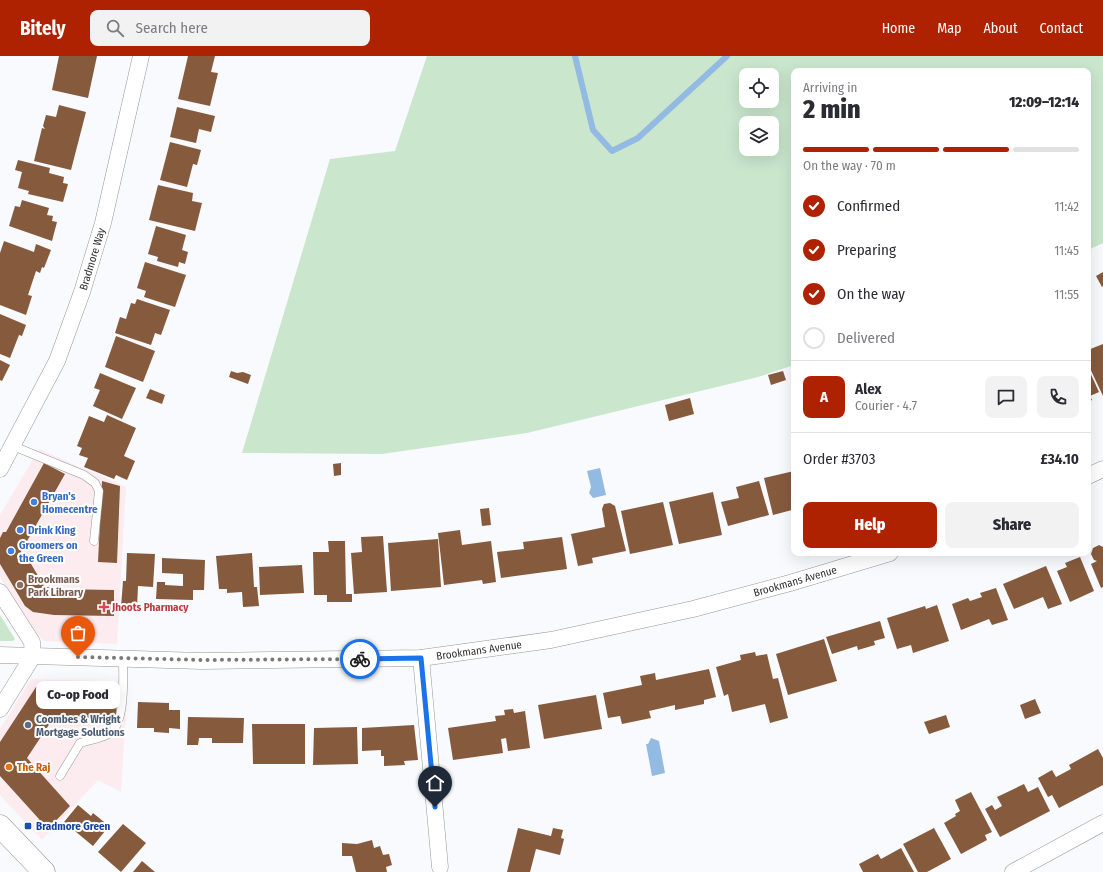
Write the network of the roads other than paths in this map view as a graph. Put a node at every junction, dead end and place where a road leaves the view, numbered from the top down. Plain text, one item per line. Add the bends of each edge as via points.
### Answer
1 (141, 56) edge
2 (8, 447) edge
3 (1103, 468) edge
4 (0, 469) edge
5 (1091, 474) edge
6 (94, 541) dead end
7 (880, 556) edge
8 (0, 592) edge
9 (0, 655) edge
10 (33, 656) junction
11 (123, 658) junction
12 (421, 658) junction
13 (0, 709) edge
14 (60, 776) dead end
15 (1103, 823) edge
16 (0, 826) edge
17 (440, 867) dead end
18 (41, 869) edge
19 (1013, 872) edge

1 - 2 street, Bradmore Way via 103,223 82,292 57,361
2 - 4 street
2 - 6 lane via 84,475 95,483 98,491
3 - 5 street
7 - 12 street, Brookmans Avenue via 693,609 551,640
8 - 10 street via 32,642
9 - 10 street
10 - 11 street, Brookmans Avenue
10 - 13 street
11 - 12 street, Brookmans Avenue
11 - 14 lane via 120,720 110,733 80,743
12 - 17 street
15 - 19 street
16 - 18 street

